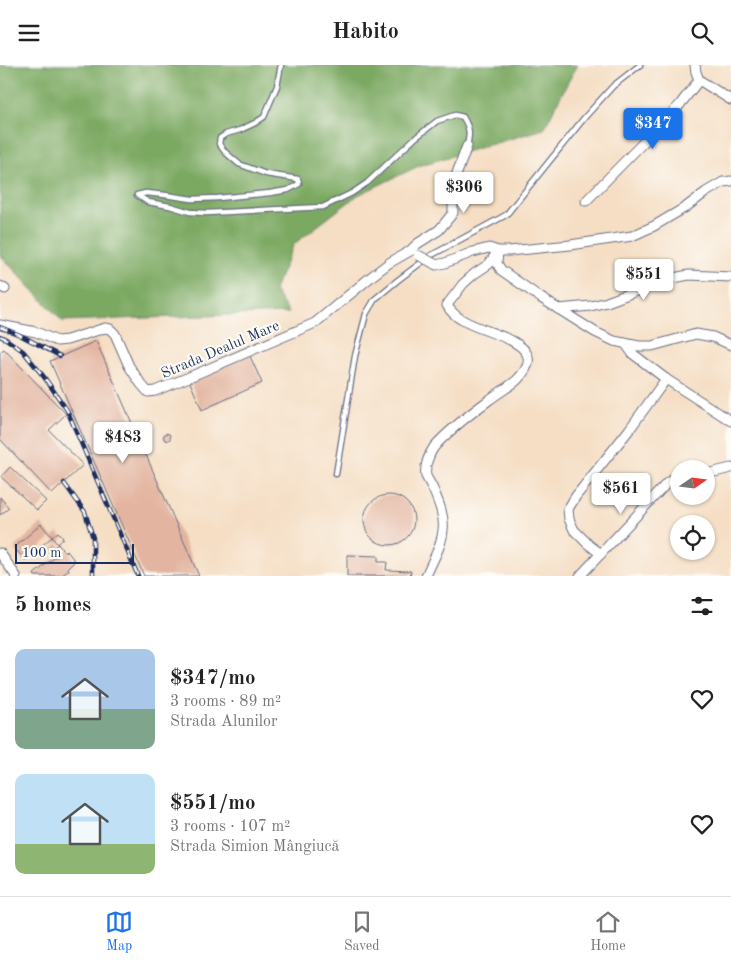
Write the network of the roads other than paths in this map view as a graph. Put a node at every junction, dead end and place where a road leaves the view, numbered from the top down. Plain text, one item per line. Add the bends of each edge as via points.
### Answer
1 (281, 65) edge
2 (640, 65) edge
3 (695, 65) edge
4 (699, 80) junction
5 (731, 101) edge
6 (467, 146) joint
7 (731, 181) edge
8 (586, 201) dead end
9 (498, 251) junction
10 (414, 253) junction
11 (731, 277) edge
12 (558, 309) junction
13 (0, 325) edge
14 (625, 343) junction
15 (731, 345) edge
16 (666, 379) junction
17 (731, 421) edge
18 (731, 468) edge
19 (715, 472) edge
20 (336, 474) dead end
21 (670, 481) edge
22 (0, 553) edge
23 (601, 554) junction
24 (16, 576) edge
25 (426, 576) edge
26 (580, 576) edge

1 - 6 lane via 264,117 240,130 226,133 220,138 219,145 239,164 266,174 298,179 299,185 288,190 218,199 137,195 148,202 190,212 322,207 367,183 437,121 455,115 463,117 470,134
2 - 20 lane via 614,85 585,117 506,215 430,256 375,299 366,314 355,356
3 - 4 street
4 - 5 street
4 - 8 street via 678,107
6 - 10 street via 450,192 453,213 439,230 417,244
7 - 9 street via 722,182 686,207 632,236
9 - 10 street, bridge via 489,248 436,265
9 - 12 street via 497,263 501,270
9 - 25 street via 489,264 463,284 447,305 459,317 522,346 528,357 526,369 433,449 426,474 441,511 444,528
10 - 13 street, Strada Dealul Mare via 389,263 315,323 155,391 148,392 141,384 110,329 57,341 36,332
11 - 12 street via 690,275 668,279 599,304
12 - 14 street via 595,332
14 - 15 street via 652,346 696,334
14 - 16 street via 633,354
16 - 17 street
16 - 23 street via 568,509 574,530
18 - 19 street
21 - 23 street
22 - 24 street
23 - 26 street

